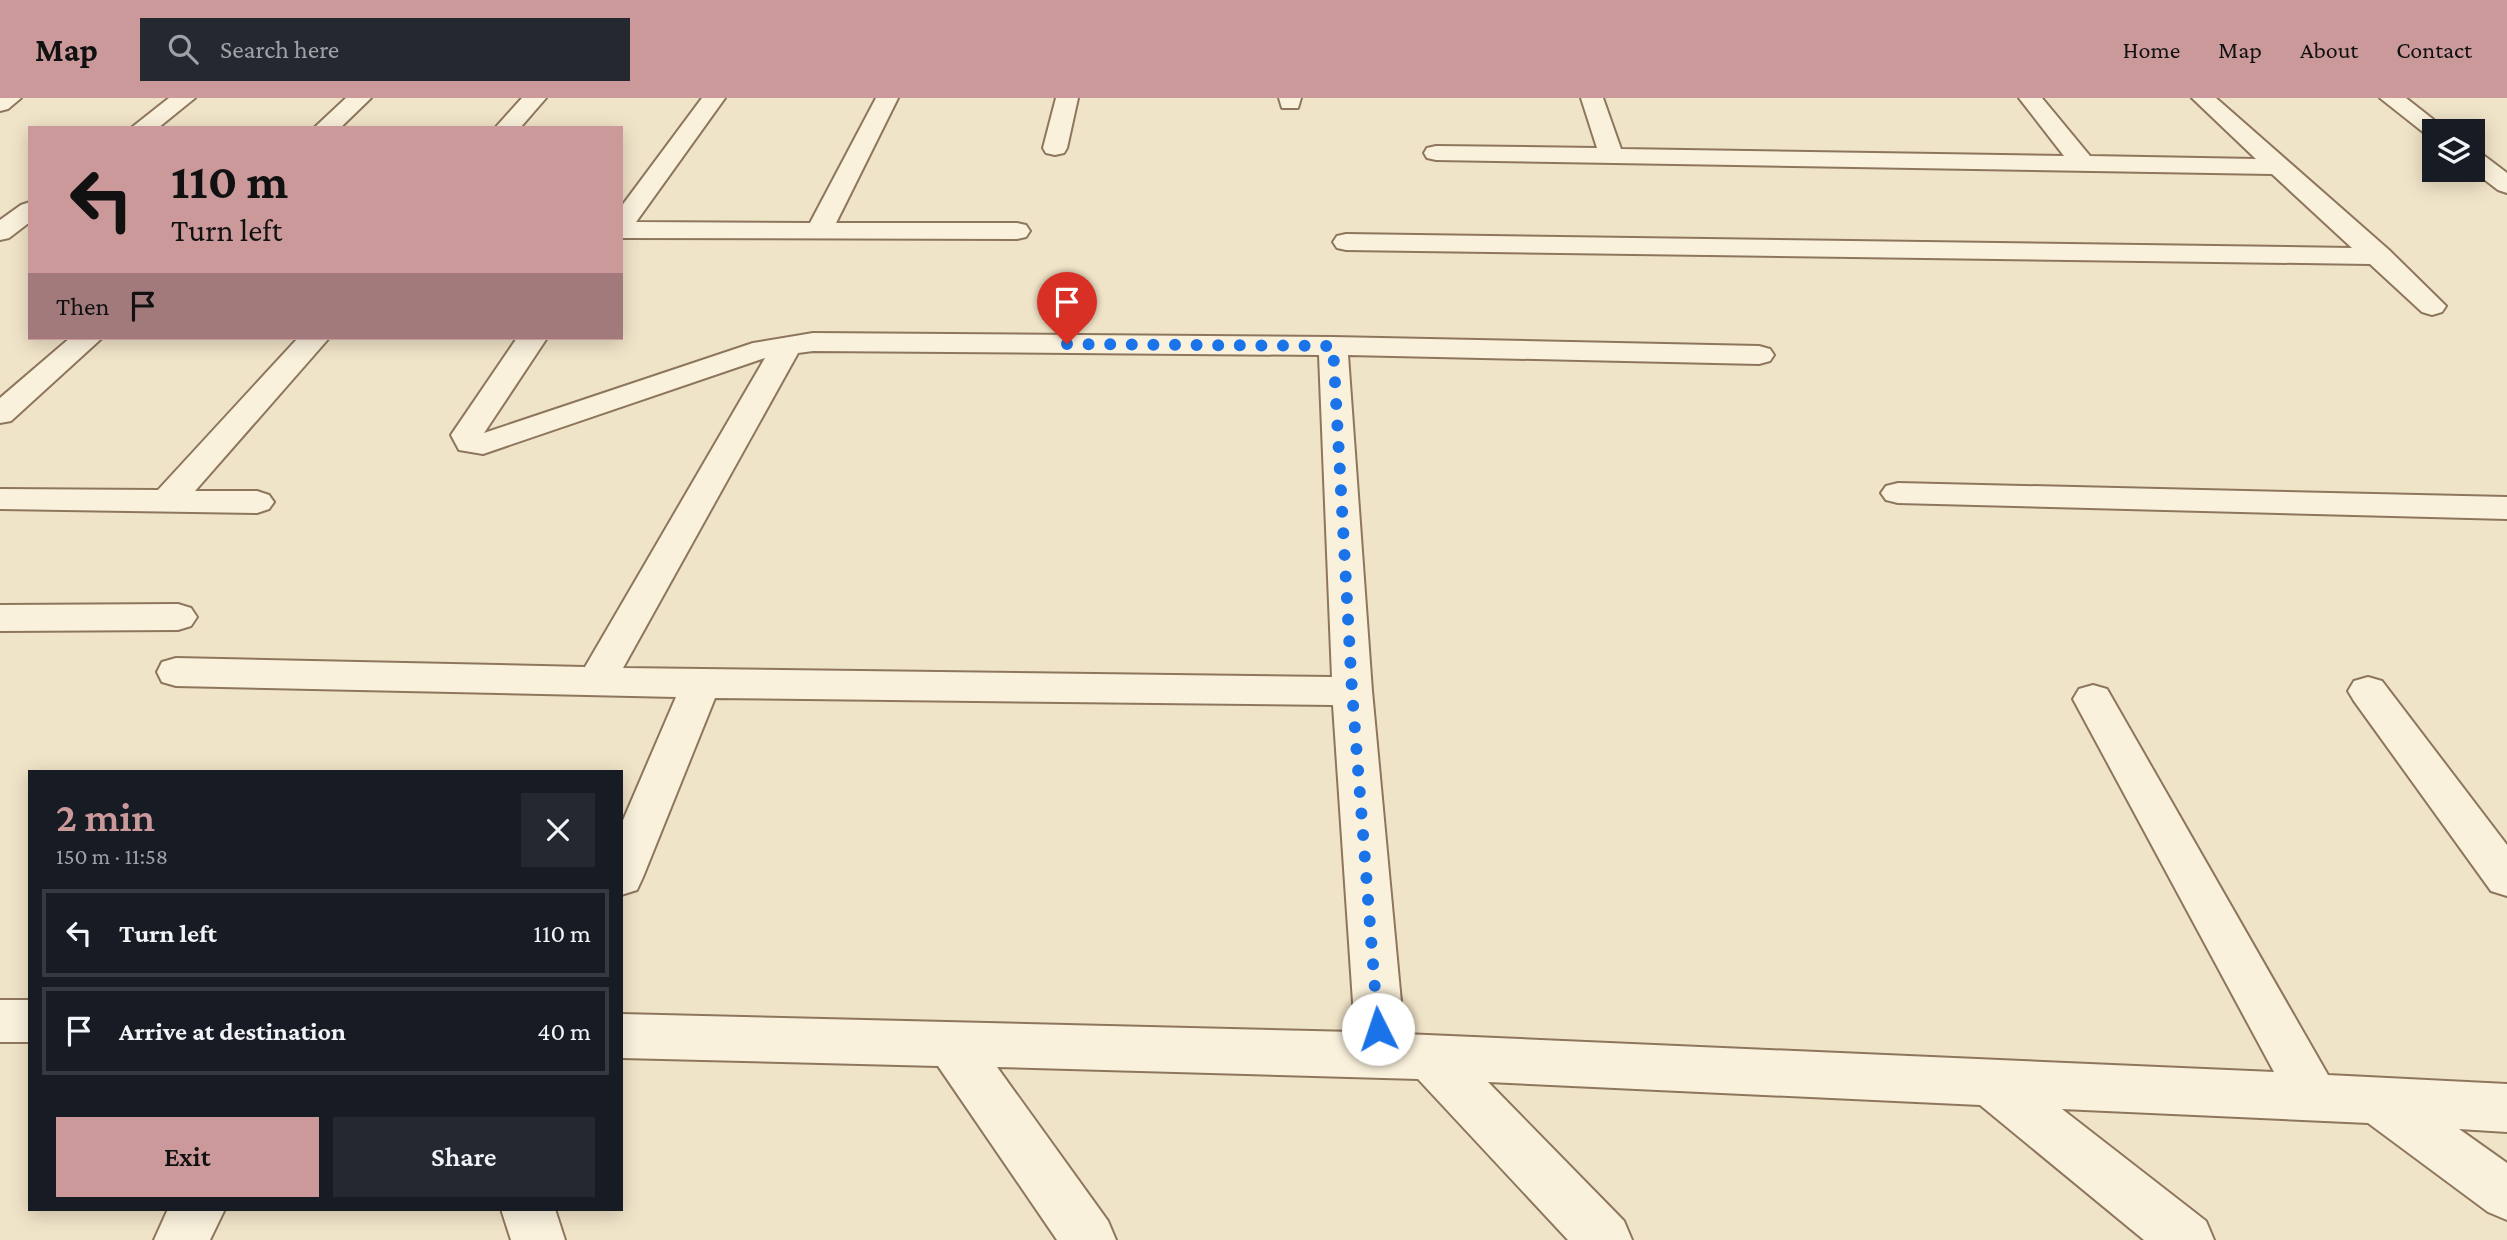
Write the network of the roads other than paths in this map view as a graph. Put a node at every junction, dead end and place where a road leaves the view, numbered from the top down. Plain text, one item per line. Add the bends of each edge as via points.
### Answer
1 (10, 98) edge
2 (184, 98) edge
3 (360, 98) edge
4 (535, 98) edge
5 (714, 98) edge
6 (887, 98) edge
7 (1067, 98) edge
8 (1592, 98) edge
9 (2030, 98) edge
10 (2203, 98) edge
11 (2391, 98) edge
12 (0, 104) edge
13 (2422, 121) edge
14 (146, 126) edge
15 (328, 126) edge
16 (509, 126) edge
17 (1055, 148) dead end
18 (1436, 153) dead end
19 (1611, 154) junction
20 (2082, 163) junction
21 (2279, 167) junction
22 (2485, 168) edge
23 (2507, 185) edge
24 (623, 225) edge
25 (623, 228) edge
26 (1017, 231) dead end
27 (818, 232) junction
28 (1346, 242) dead end
29 (2379, 256) junction
30 (2432, 306) dead end
31 (85, 340) edge
32 (312, 340) edge
33 (531, 340) edge
34 (788, 344) junction
35 (1333, 346) junction
36 (1759, 355) dead end
37 (0, 414) edge
38 (1898, 493) dead end
39 (167, 501) junction
40 (257, 502) dead end
41 (4, 503) edge
42 (2507, 508) edge
43 (178, 617) dead end
44 (0, 618) edge
45 (176, 672) dead end
46 (596, 682) junction
47 (701, 684) junction
48 (1352, 691) junction
49 (2368, 691) dead end
50 (2093, 699) dead end
51 (623, 872) edge
52 (2507, 878) edge
53 (0, 1021) edge
54 (28, 1021) edge
55 (623, 1036) edge
56 (952, 1045) junction
57 (1381, 1055) junction
58 (1431, 1058) junction
59 (1989, 1083) junction
60 (2314, 1097) junction
61 (2377, 1100) junction
62 (2507, 1108) edge
63 (2507, 1194) edge
64 (197, 1211) edge
65 (529, 1211) edge
66 (181, 1240) edge
67 (538, 1240) edge
68 (1089, 1240) edge
69 (1605, 1240) edge
70 (2187, 1240) edge

1 - 12 street
2 - 14 street
3 - 15 street
4 - 16 street
5 - 24 street
6 - 27 street
7 - 17 street
8 - 19 street
9 - 20 street
10 - 21 street
11 - 13 street
18 - 19 street
19 - 20 street
20 - 21 street
21 - 29 street
22 - 23 street
25 - 27 street
26 - 27 street
28 - 29 street
29 - 30 street
31 - 37 street
32 - 39 street
33 - 34 street via 467,435 470,443 483,444
34 - 35 street
34 - 46 street
35 - 36 street
35 - 48 street
38 - 42 street
39 - 40 street
39 - 41 street
43 - 44 street
45 - 46 street
46 - 47 street
47 - 48 street
47 - 51 street
48 - 57 street
49 - 52 street
50 - 60 street
53 - 54 street
55 - 56 street
56 - 57 street
56 - 68 street
57 - 58 street
58 - 59 street
58 - 69 street
59 - 60 street
59 - 70 street
60 - 61 street
61 - 62 street
61 - 63 street
64 - 66 street
65 - 67 street

